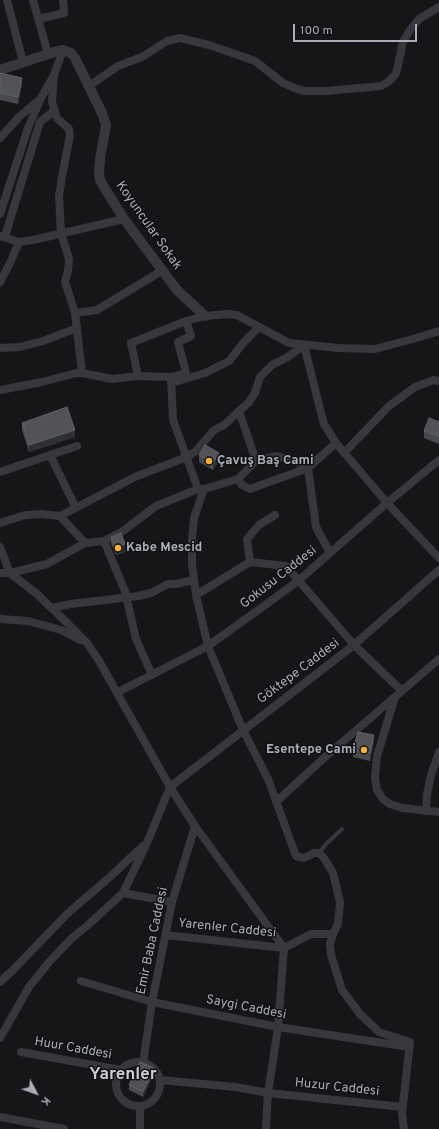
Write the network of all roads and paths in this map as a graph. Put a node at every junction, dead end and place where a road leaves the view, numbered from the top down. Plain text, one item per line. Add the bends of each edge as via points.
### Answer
1 (7, 0) edge
2 (34, 0) edge
3 (63, 0) edge
4 (439, 7) edge
5 (39, 20) junction
6 (63, 50) junction
7 (48, 54) junction
8 (23, 62) junction
9 (0, 70) edge
10 (54, 75) junction
11 (89, 86) junction
12 (41, 98) junction
13 (54, 111) junction
14 (0, 138) edge
15 (0, 214) edge
16 (124, 219) junction
17 (61, 234) junction
18 (2, 236) edge
19 (19, 242) junction
20 (163, 270) junction
21 (0, 282) edge
22 (75, 313) junction
23 (205, 316) junction
24 (186, 321) junction
25 (259, 327) junction
26 (77, 328) junction
27 (439, 331) edge
28 (304, 345) junction
29 (0, 348) edge
30 (82, 373) junction
31 (138, 376) junction
32 (171, 380) junction
33 (439, 381) edge
34 (0, 390) edge
35 (239, 411) junction
36 (336, 442) junction
37 (77, 446) dead end
38 (344, 453) junction
39 (50, 455) junction
40 (187, 458) junction
41 (439, 460) edge
42 (256, 461) junction
43 (308, 468) junction
44 (0, 472) edge
45 (238, 479) junction
46 (201, 489) junction
47 (387, 503) junction
48 (76, 508) junction
49 (275, 515) dead end
50 (60, 516) junction
51 (0, 523) edge
52 (104, 541) junction
53 (85, 544) junction
54 (0, 547) edge
55 (330, 553) junction
56 (439, 558) edge
57 (250, 562) junction
58 (439, 570) edge
59 (0, 573) edge
60 (10, 573) junction
61 (194, 580) junction
62 (298, 581) junction
63 (196, 595) junction
64 (126, 598) junction
65 (52, 608) junction
66 (0, 618) edge
67 (86, 643) junction
68 (208, 646) junction
69 (354, 646) junction
70 (439, 659) edge
71 (152, 675) junction
72 (402, 690) junction
73 (118, 692) junction
74 (395, 696) junction
75 (243, 730) junction
76 (439, 752) edge
77 (170, 787) junction
78 (277, 801) junction
79 (426, 811) junction
80 (439, 812) edge
81 (195, 826) junction
82 (342, 829) dead end
83 (147, 843) junction
84 (319, 853) junction
85 (123, 893) junction
86 (172, 902) junction
87 (333, 934) junction
88 (166, 935) junction
89 (284, 948) junction
90 (80, 981) dead end
91 (0, 982) edge
92 (152, 1002) junction
93 (278, 1027) junction
94 (0, 1038) edge
95 (410, 1047) junction
96 (22, 1052) dead end
97 (143, 1063) junction
98 (121, 1070) junction
99 (160, 1080) junction
100 (268, 1093) junction
101 (140, 1107) junction
102 (403, 1107) junction
103 (0, 1117) edge
104 (64, 1129) edge
105 (140, 1129) edge
106 (266, 1129) edge
107 (404, 1129) edge

1 - 8 street
2 - 5 street
3 - 5 street via 64,13
4 - 11 street via 419,19 410,30 403,42 398,70 381,86 327,91 297,89 283,83 255,61 180,38 167,41 142,57 118,66
5 - 7 street
6 - 7 street
6 - 10 street
6 - 11 street, Koyuncular Sokak via 75,58
7 - 8 street
8 - 9 street
10 - 12 street
10 - 13 street
11 - 16 street, Koyuncular Sokak via 106,124 100,159 100,180
12 - 14 street
12 - 15 street via 28,128
13 - 17 street via 57,118 69,129 70,135 59,196
13 - 18 street via 40,122
16 - 17 street
16 - 20 street, Koyuncular Sokak
17 - 19 street
17 - 22 street via 69,259 65,282
18 - 19 street
19 - 21 street
20 - 22 street via 97,310
20 - 23 street, Koyuncular Sokak via 178,290
22 - 26 street
23 - 24 street
23 - 25 street via 237,315
24 - 31 street via 131,343
24 - 32 street via 191,336 178,342 186,373
25 - 28 street via 289,343
25 - 32 street via 229,361 205,373
26 - 29 street via 20,347
26 - 30 street
27 - 28 street via 375,349
28 - 35 street via 272,365 260,377 255,393
28 - 36 street via 324,424
30 - 31 street via 112,379
30 - 34 street
31 - 32 street
32 - 40 street via 173,420
33 - 38 street via 434,380 415,387 389,406
35 - 40 street via 209,435
35 - 42 street
36 - 38 street
36 - 43 street
37 - 39 street
38 - 47 street
39 - 44 street
39 - 48 street
40 - 46 street
40 - 48 street via 137,476
41 - 47 street, Gokusu Caddesi
42 - 43 street via 275,456 295,461
42 - 45 street
43 - 45 street via 250,489 242,485
43 - 55 street via 316,527
45 - 46 street
46 - 52 street via 156,506 123,531
46 - 61 street via 192,540
47 - 55 street, Gokusu Caddesi
47 - 56 street
48 - 50 street
49 - 57 street via 259,525 247,539
50 - 51 street via 25,515
50 - 53 street
52 - 53 street
52 - 64 street
53 - 60 street via 47,564
54 - 60 street
55 - 62 street, Gokusu Caddesi
57 - 62 street via 286,566
57 - 63 street
58 - 69 street, Göktepe Caddesi
59 - 60 street
60 - 65 street
61 - 63 street
61 - 64 street via 168,584 151,594
62 - 68 street, Gokusu Caddesi
62 - 69 street
63 - 68 street
64 - 65 street
64 - 71 street via 136,639
65 - 67 street
66 - 67 street via 28,621 61,630
67 - 73 street
68 - 71 street, Gokusu Caddesi
68 - 75 street
69 - 72 street
69 - 75 street, Göktepe Caddesi
70 - 72 street
71 - 73 street, Gokusu Caddesi
72 - 74 street
73 - 77 street
74 - 78 street
74 - 79 street via 378,756 375,778 377,790 390,804
75 - 77 street, Göktepe Caddesi
75 - 78 street
76 - 79 street via 431,775
77 - 81 street
77 - 83 street
78 - 84 street via 296,856 304,858
79 - 80 street
81 - 86 street, Emir Baba Caddesi
81 - 89 street
82 - 84 lane
83 - 85 street
83 - 91 street via 68,913
84 - 87 street via 332,873 340,902 338,924
85 - 86 street
85 - 94 street via 50,961 30,987
86 - 88 street, Emir Baba Caddesi
87 - 89 street via 312,934
87 - 95 street via 330,944 331,956 342,990 360,1014 379,1032 410,1042
88 - 89 street, Yarenler Caddesi
88 - 92 street, Emir Baba Caddesi
89 - 93 street
90 - 92 street, Saygi Caddesi
92 - 93 street, Saygi Caddesi
92 - 97 street, Emir Baba Caddesi
93 - 95 street, Saygi Caddesi
93 - 100 street
95 - 102 street
96 - 98 street, Huur Caddesi
97 - 98 street via 135,1062
97 - 99 street via 154,1069
98 - 101 street via 116,1078 118,1095 131,1106
99 - 100 street, Huzur Caddesi via 236,1087
99 - 101 street via 156,1098
100 - 102 street, Huzur Caddesi
100 - 106 street
101 - 105 street
102 - 107 street
103 - 104 street

